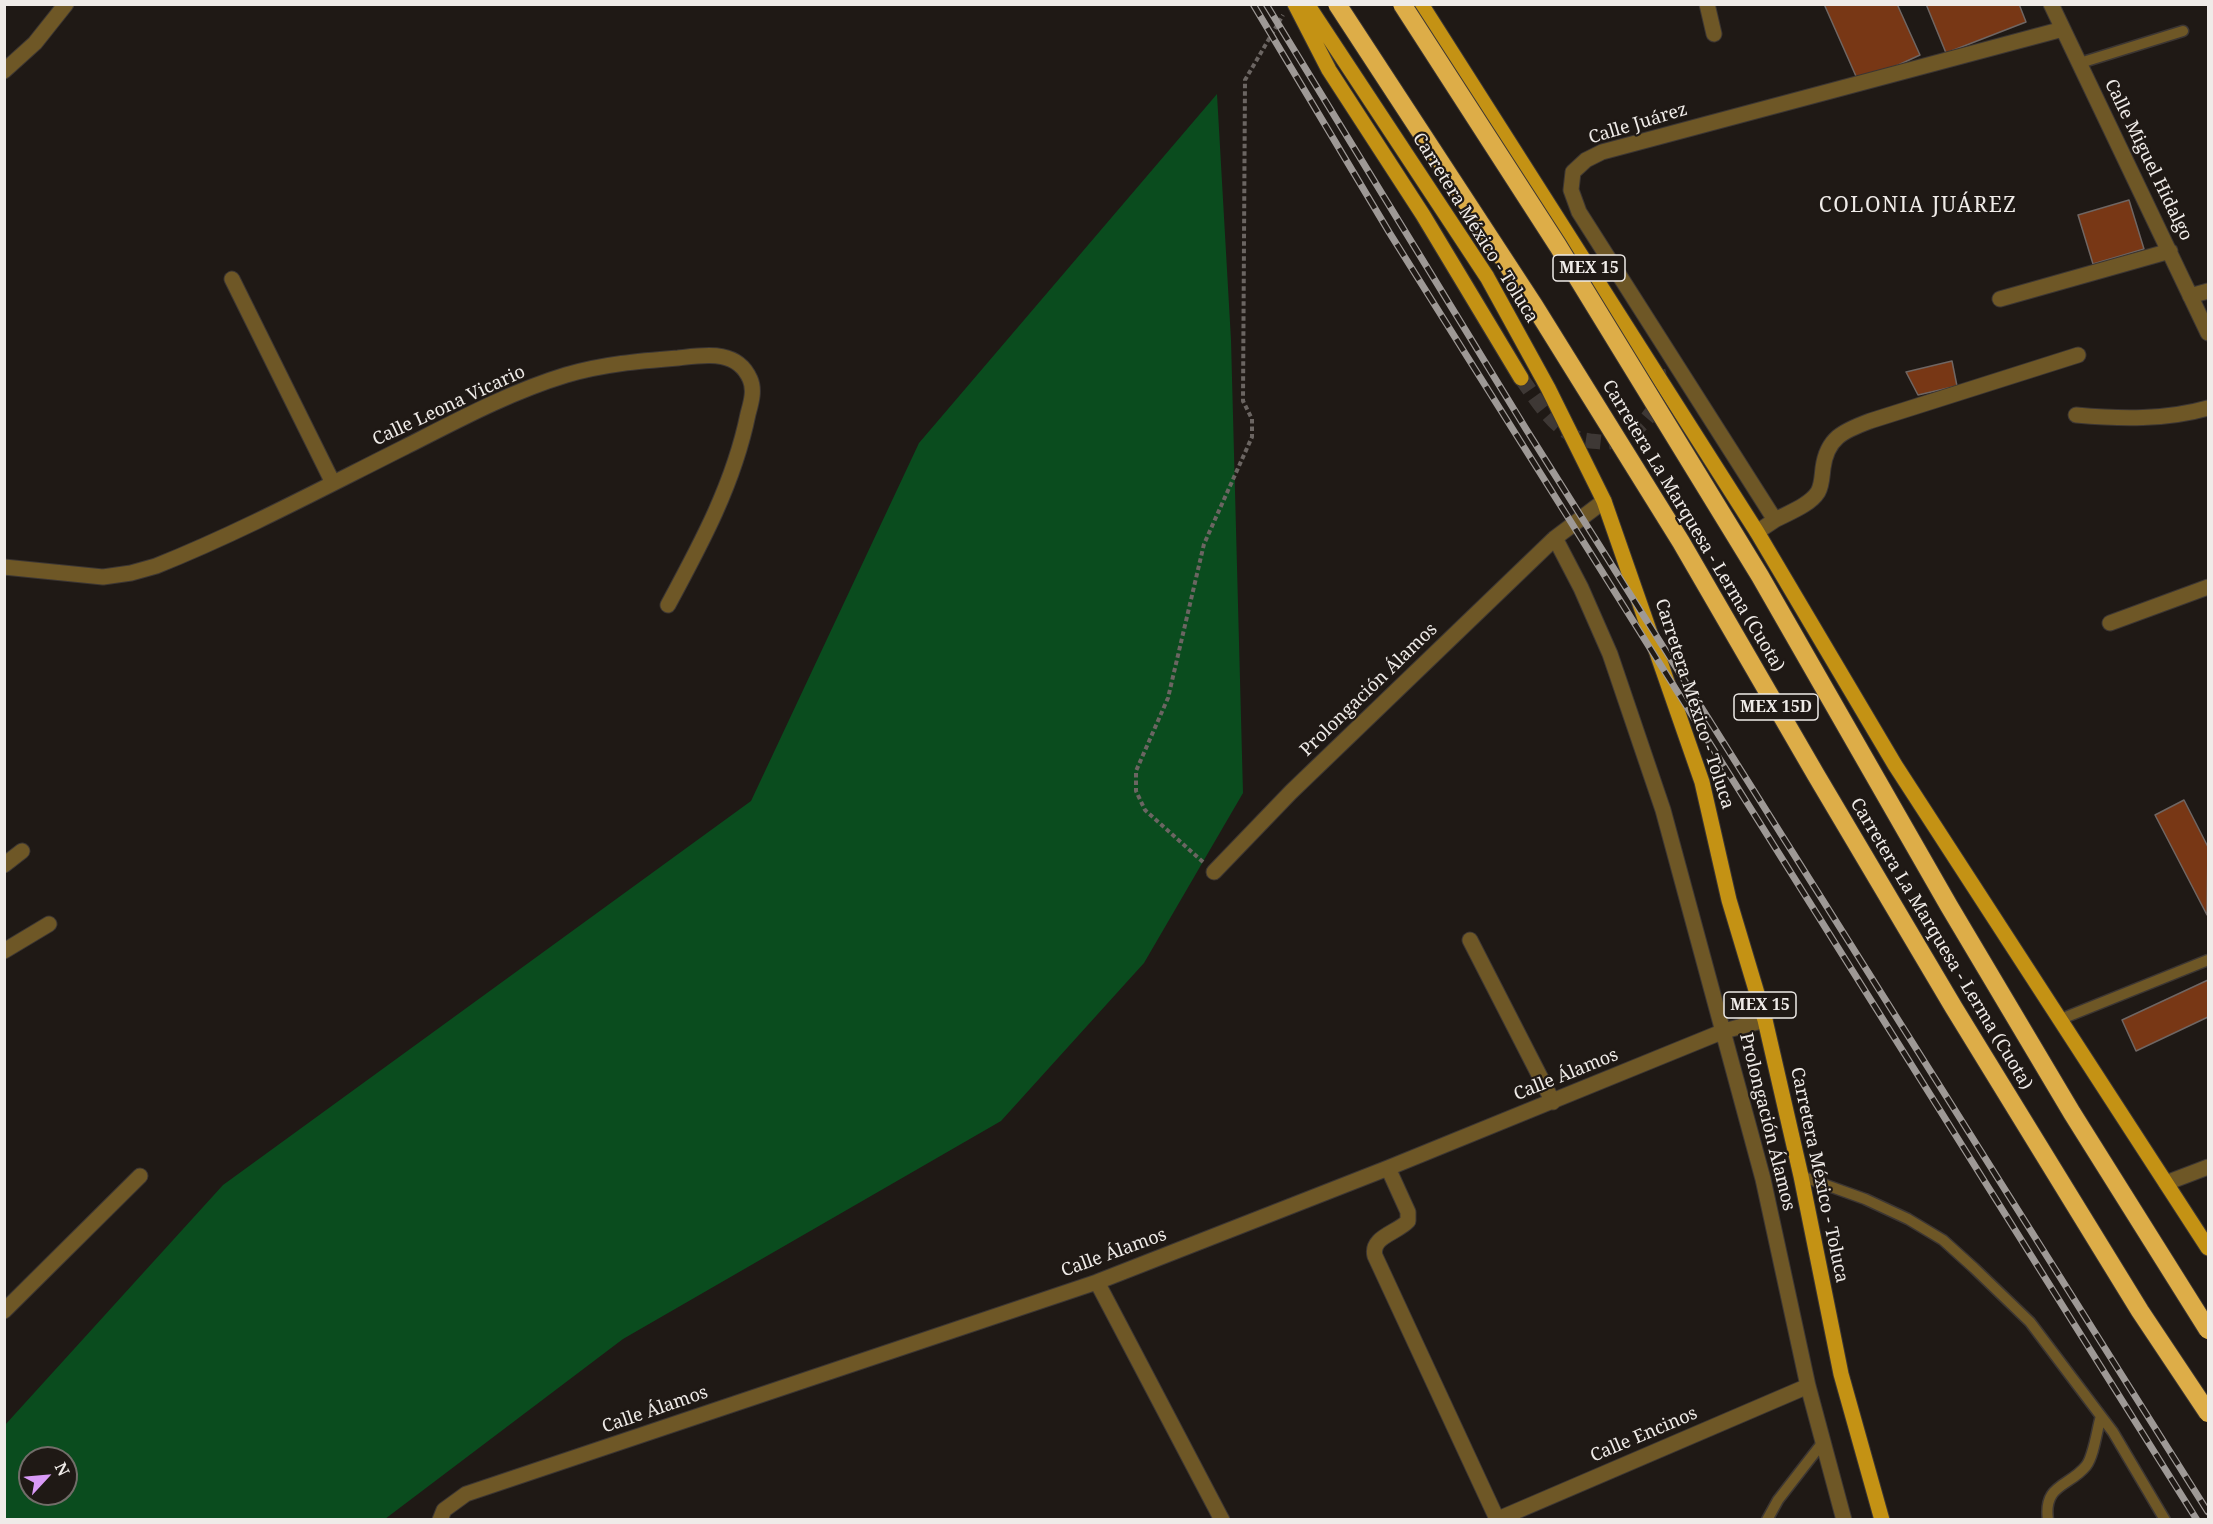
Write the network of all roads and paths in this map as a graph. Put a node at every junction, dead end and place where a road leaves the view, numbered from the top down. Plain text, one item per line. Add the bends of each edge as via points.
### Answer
1 (66, 4) edge
2 (1307, 4) edge
3 (1337, 4) edge
4 (1402, 4) edge
5 (1421, 4) edge
6 (1428, 4) edge
7 (1707, 4) edge
8 (2051, 4) edge
9 (1290, 9) edge
10 (2063, 29) junction
11 (2183, 31) dead end
12 (1714, 34) dead end
13 (2080, 63) junction
14 (4, 71) edge
15 (2170, 251) junction
16 (232, 279) dead end
17 (2208, 291) edge
18 (2190, 296) junction
19 (2000, 299) dead end
20 (1630, 319) dead end
21 (2208, 333) edge
22 (2078, 355) dead end
23 (1521, 378) tunnel mouth
24 (2208, 408) edge
25 (2076, 414) dead end
26 (333, 483) junction
27 (1604, 501) junction
28 (1775, 520) junction
29 (1757, 532) junction
30 (1555, 538) junction
31 (4, 567) edge
32 (2208, 587) edge
33 (668, 605) dead end
34 (2110, 623) dead end
35 (22, 851) dead end
36 (4, 865) edge
37 (1214, 872) joint
38 (49, 924) dead end
39 (1470, 940) dead end
40 (4, 951) edge
41 (2208, 960) edge
42 (2061, 1019) junction
43 (1765, 1020) junction
44 (1724, 1031) junction
45 (1553, 1102) junction
46 (2208, 1167) edge
47 (1388, 1168) junction
48 (140, 1176) dead end
49 (1801, 1176) junction
50 (2166, 1183) junction
51 (2208, 1248) edge
52 (1098, 1282) junction
53 (4, 1311) edge
54 (2208, 1330) edge
55 (1808, 1386) junction
56 (2208, 1413) edge
57 (2101, 1416) junction
58 (1823, 1442) junction
59 (1496, 1519) edge
60 (440, 1520) edge
61 (1222, 1520) edge
62 (1767, 1520) edge
63 (1844, 1520) edge
64 (1882, 1520) edge
65 (2048, 1520) edge
66 (2165, 1520) edge

1 - 14 street via 35,43
2 - 27 main road, Carretera México - Toluca / MEX 15 via 1487,277
3 - 56 highway, Carretera La Marquesa - Lerma (Cuota) / MEX 15D, bridge via 1535,307 1682,542 1954,1008 2140,1311
4 - 54 highway, Carretera La Marquesa - Lerma (Cuota) / MEX 15D, bridge via 1558,246 1760,576 2066,1103
5 - 29 main road, MEX 15
6 - 20 main road
7 - 12 street
8 - 10 street, Calle Miguel Hidalgo
9 - 23 main road via 1423,215
9 - 37 path via 1245,80 1243,401 1252,419 1252,438 1204,544 1168,698 1136,771 1136,791 1145,810
10 - 13 street, Calle Miguel Hidalgo
10 - 28 street, Calle Juárez via 1602,152 1573,171 1570,190 1579,212
11 - 13 lane
13 - 15 street, Calle Miguel Hidalgo
15 - 18 street, Calle Miguel Hidalgo
15 - 19 street
16 - 26 street
17 - 18 street
18 - 21 street, Calle Miguel Hidalgo
22 - 28 street via 1844,432 1829,447 1819,491
24 - 25 street via 2140,417
26 - 31 street, Calle Leona Vicario via 156,567 103,578
26 - 33 street, Calle Leona Vicario via 486,406 568,375 617,363 697,356 735,360 751,380 744,434 710,526
27 - 30 street, Prolongación Álamos
27 - 43 main road, Carretera México - Toluca / MEX 15 via 1702,782 1729,900
28 - 29 street
29 - 42 main road, MEX 15 via 1895,765
30 - 37 street, Prolongación Álamos via 1291,792
30 - 44 street, Prolongación Álamos via 1610,654 1663,810
32 - 34 street
35 - 36 street
38 - 40 street
39 - 45 street
41 - 42 lane
42 - 50 main road, MEX 15
43 - 44 street, Calle Álamos
43 - 49 main road, Carretera México - Toluca / MEX 15
44 - 45 street, Calle Álamos
44 - 55 street, Prolongación Álamos via 1763,1179
45 - 47 street, Calle Álamos
46 - 50 street
47 - 52 street, Calle Álamos
47 - 59 street via 1408,1212 1408,1221 1377,1242 1375,1256
48 - 53 street
49 - 57 lane via 1865,1199 1943,1240 2030,1322
49 - 64 main road, Carretera México - Toluca / MEX 15 via 1840,1374
50 - 51 main road, MEX 15
52 - 60 street, Calle Álamos via 466,1494 444,1510
52 - 61 street
55 - 58 street, Prolongación Álamos
55 - 59 street, Calle Encinos
57 - 65 lane via 2087,1466 2049,1498
57 - 66 lane
58 - 62 lane
58 - 63 street, Prolongación Álamos

